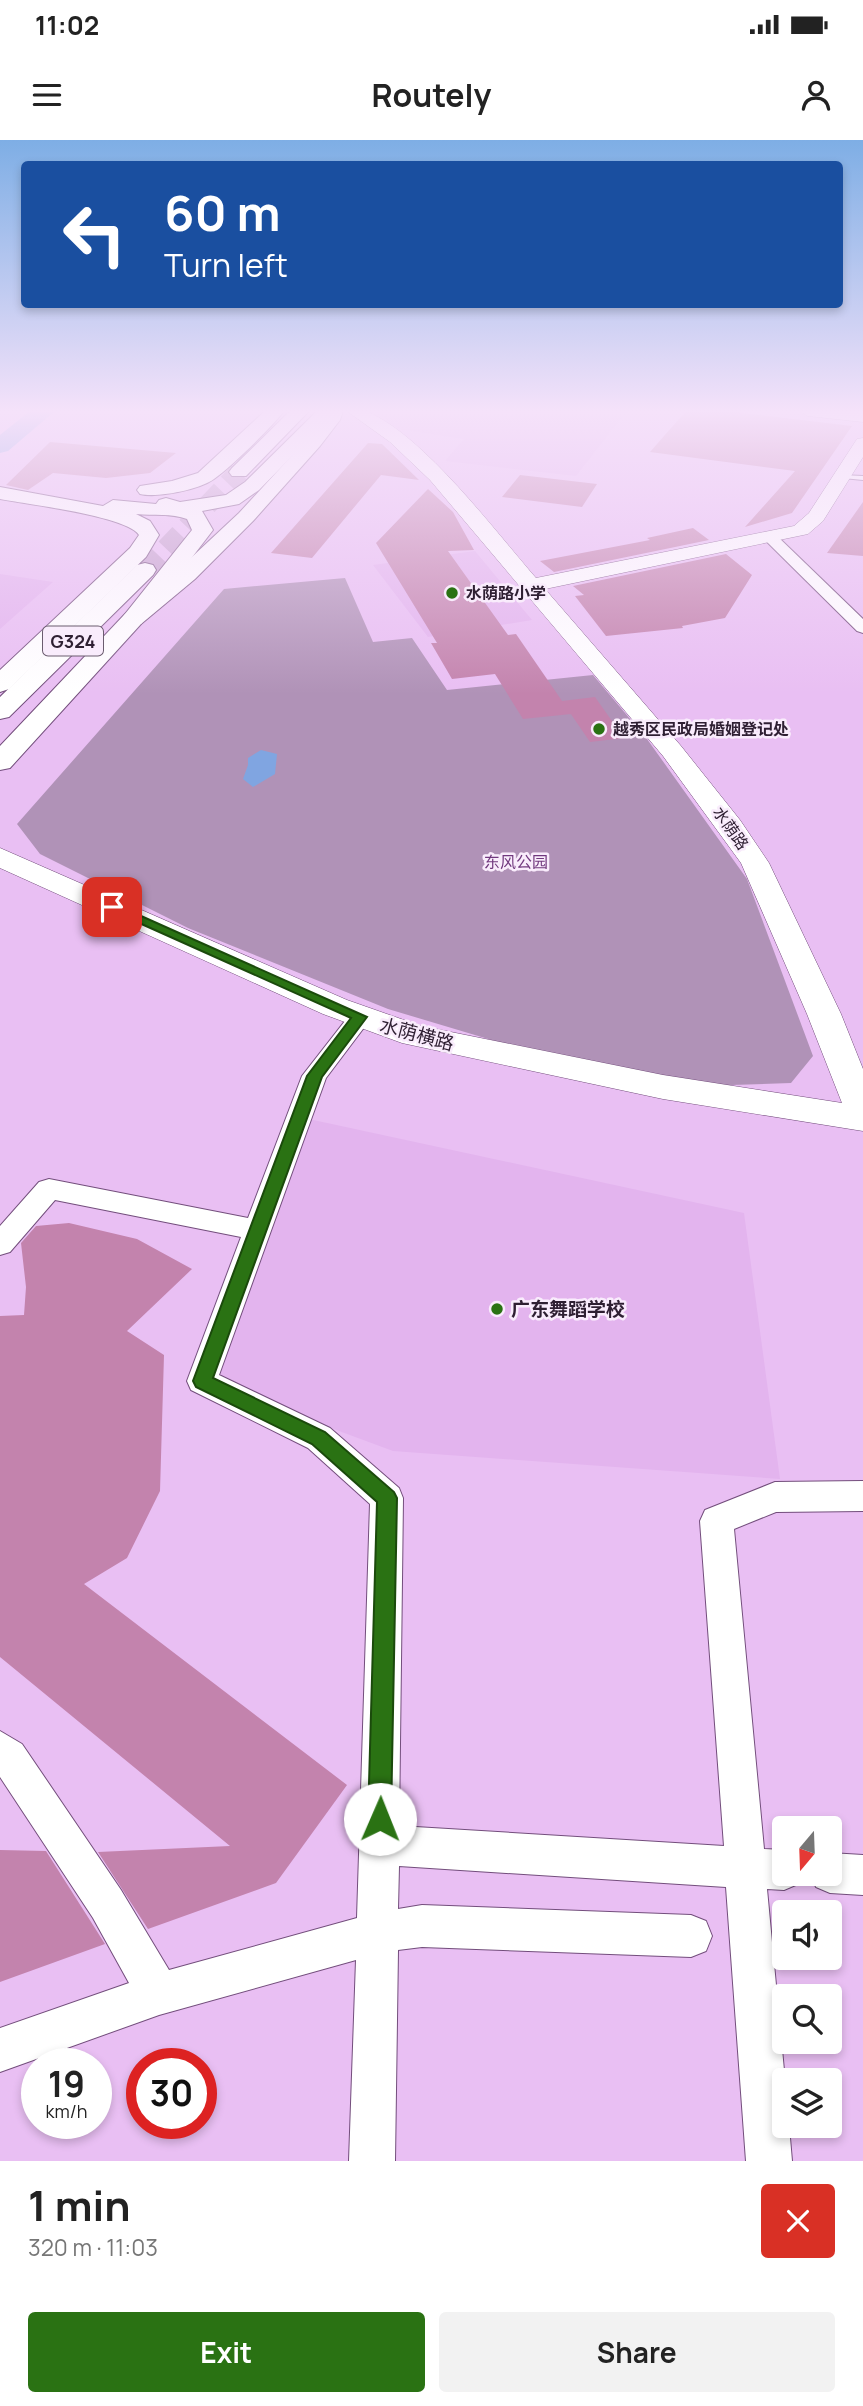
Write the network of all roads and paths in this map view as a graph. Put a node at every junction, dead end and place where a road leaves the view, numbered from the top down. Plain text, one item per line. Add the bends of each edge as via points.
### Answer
1 (76, 505) edge
2 (148, 505) edge
3 (200, 505) edge
4 (257, 505) edge
5 (462, 505) edge
6 (827, 505) edge
7 (178, 509) junction
8 (771, 538) junction
9 (134, 567) junction
10 (170, 570) junction
11 (530, 586) junction
12 (133, 619) junction
13 (863, 628) edge
14 (0, 684) edge
15 (0, 712) edge
16 (0, 762) edge
17 (0, 857) edge
18 (360, 1017) junction
19 (863, 1112) edge
20 (863, 1119) edge
21 (258, 1230) junction
22 (0, 1244) edge
23 (863, 1496) edge
24 (0, 1750) edge
25 (379, 1845) junction
26 (745, 1868) junction
27 (772, 1869) edge
28 (842, 1874) edge
29 (863, 1875) edge
30 (377, 1933) junction
31 (691, 1936) dead end
32 (159, 1994) junction
33 (0, 2050) edge
34 (372, 2161) edge
35 (769, 2161) edge

1 - 9 main road via 136,520 149,535
2 - 7 main road
3 - 7 main road
4 - 12 main road, G324
5 - 11 street, 水荫路
6 - 8 street via 808,525
7 - 10 main road via 195,515 203,530
8 - 11 street
8 - 13 street
9 - 10 main road via 149,558 164,561
9 - 14 main road
9 - 15 main road, G324
10 - 12 main road
11 - 19 street, 水荫路 via 704,789 755,863
12 - 16 main road, G324
17 - 18 street, 水荫横路
18 - 20 street, 水荫横路 via 414,1035 529,1061
18 - 21 street via 314,1076
21 - 22 street via 49,1189
21 - 25 street via 202,1381 318,1438 387,1498
23 - 26 street via 775,1497 717,1521
24 - 32 street via 107,1904
25 - 26 street
25 - 30 street
26 - 27 street
26 - 35 street
28 - 29 street
30 - 31 street via 422,1926
30 - 32 street
30 - 34 street
32 - 33 street

